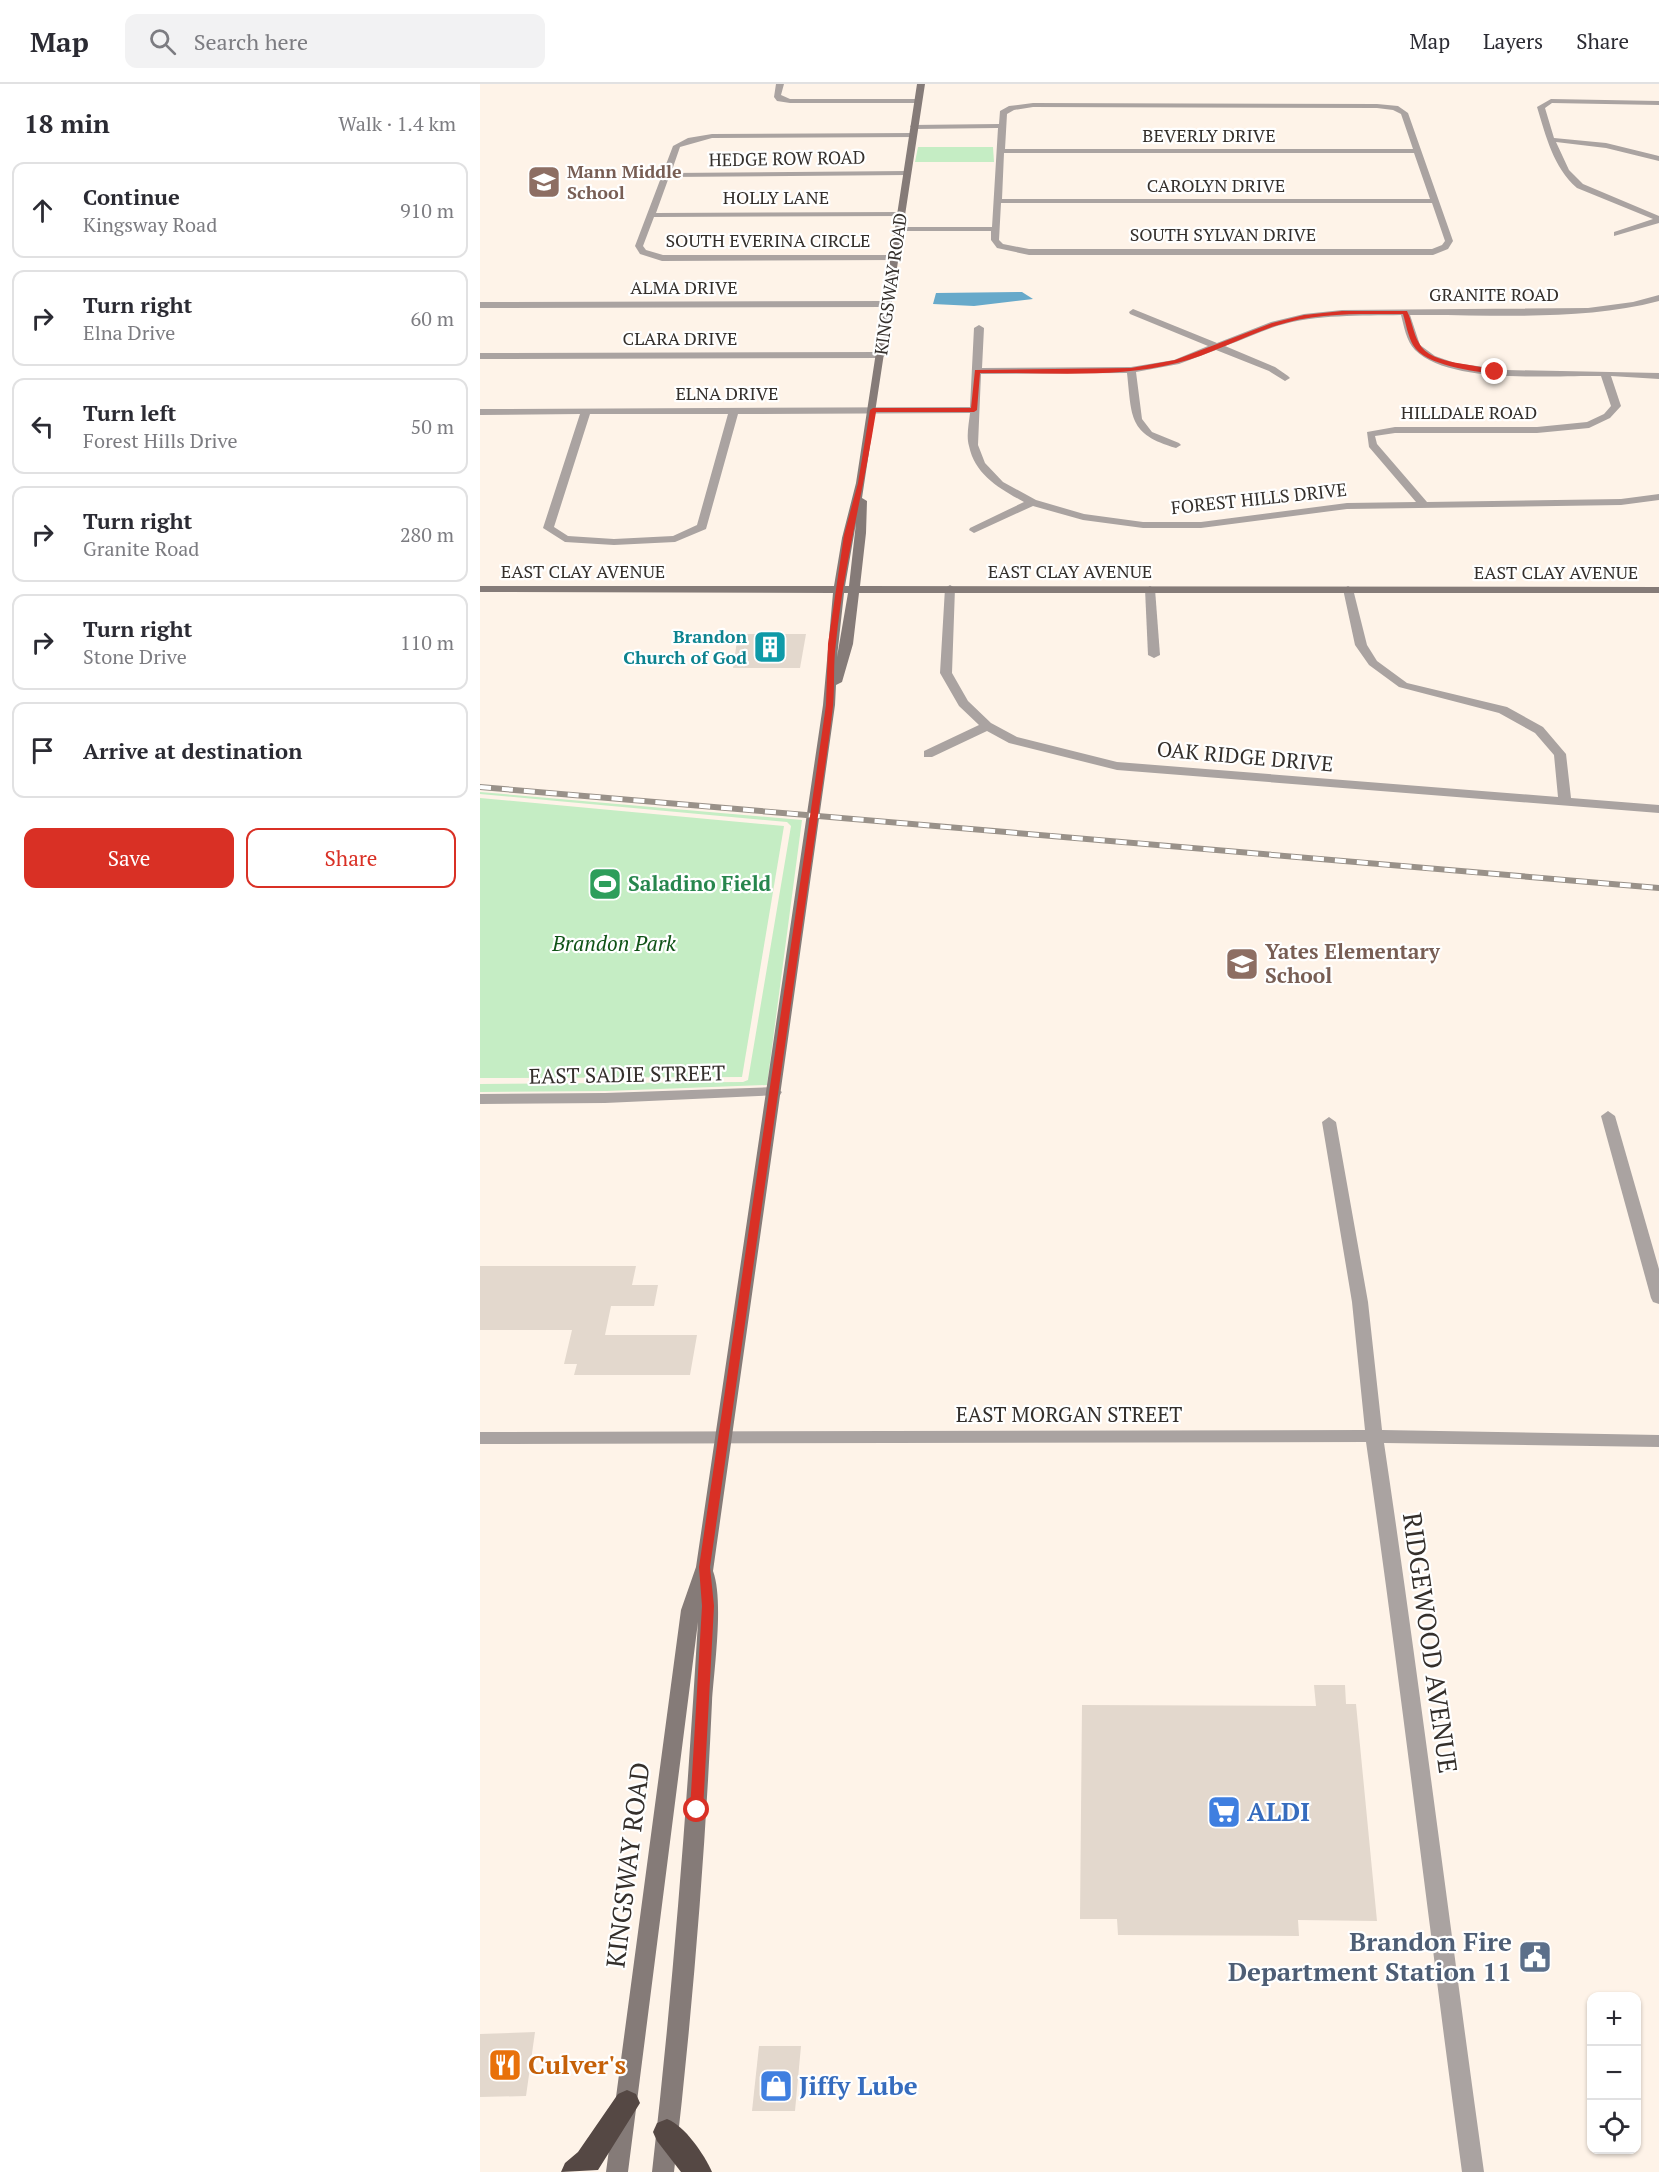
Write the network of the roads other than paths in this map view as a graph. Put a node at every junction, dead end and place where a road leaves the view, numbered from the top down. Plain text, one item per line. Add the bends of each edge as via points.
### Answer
1 (780, 84) edge
2 (921, 84) edge
3 (918, 101) junction
4 (1659, 103) edge
5 (1000, 126) junction
6 (913, 131) junction
7 (1552, 141) junction
8 (999, 151) junction
9 (1419, 151) junction
10 (1659, 159) edge
11 (907, 173) junction
12 (667, 175) junction
13 (996, 201) junction
14 (1436, 201) junction
15 (901, 214) junction
16 (651, 215) junction
17 (1659, 220) edge
18 (899, 229) junction
19 (996, 229) junction
20 (1617, 234) dead end
21 (895, 258) junction
22 (1659, 298) edge
23 (888, 304) junction
24 (480, 305) edge
25 (1133, 312) dead end
26 (1405, 312) junction
27 (979, 328) dead end
28 (1217, 347) junction
29 (881, 355) junction
30 (480, 356) edge
31 (1131, 370) junction
32 (977, 371) junction
33 (1605, 373) junction
34 (1659, 376) edge
35 (1285, 378) dead end
36 (734, 410) junction
37 (873, 410) junction
38 (974, 410) junction
39 (480, 412) edge
40 (586, 412) junction
41 (1176, 445) dead end
42 (861, 483) junction
43 (1659, 497) edge
44 (1032, 502) junction
45 (1423, 503) junction
46 (974, 530) dead end
47 (840, 588) junction
48 (854, 588) junction
49 (950, 588) junction
50 (480, 589) edge
51 (1150, 589) junction
52 (1348, 589) junction
53 (1659, 590) edge
54 (1154, 655) dead end
55 (830, 705) junction
56 (987, 726) junction
57 (928, 754) dead end
58 (1565, 802) junction
59 (1659, 809) edge
60 (775, 1092) junction
61 (480, 1099) edge
62 (1608, 1116) dead end
63 (1329, 1122) dead end
64 (1659, 1298) edge
65 (1374, 1436) junction
66 (480, 1438) edge
67 (724, 1438) junction
68 (1659, 1441) edge
69 (705, 1567) junction
70 (627, 2103) junction
71 (667, 2132) junction
72 (575, 2172) edge
73 (617, 2172) edge
74 (663, 2172) edge
75 (698, 2172) edge
76 (1473, 2172) edge

1 - 3 street via 777,95 790,101
2 - 3 street, KINGSWAY ROAD
3 - 6 street, KINGSWAY ROAD
4 - 7 street via 1551,101 1541,107
5 - 6 street
5 - 8 street
5 - 9 street via 1003,113 1033,105 1377,106 1404,113
6 - 11 street, KINGSWAY ROAD
6 - 12 street via 712,136 677,146
7 - 10 street via 1611,145
7 - 17 street via 1569,178
8 - 9 street, BEVERLY DRIVE
8 - 13 street
9 - 14 street
11 - 12 street, HEDGE ROW ROAD
11 - 15 street, KINGSWAY ROAD
12 - 16 street
13 - 14 street, CAROLYN DRIVE
13 - 19 street
14 - 19 street, SOUTH SYLVAN DRIVE via 1449,241 1433,252 1029,252 1000,246 995,240
15 - 16 street, HOLLY LANE
15 - 18 street, KINGSWAY ROAD
16 - 21 street, SOUTH EVERINA CIRCLE via 639,246 643,252 662,258
17 - 20 street
18 - 19 street
18 - 21 street, KINGSWAY ROAD
21 - 23 street, KINGSWAY ROAD
22 - 26 street, GRANITE ROAD via 1588,311
23 - 24 street, ALMA DRIVE
23 - 29 street, KINGSWAY ROAD
25 - 28 street
26 - 28 street, GRANITE ROAD via 1304,316
26 - 33 street via 1417,346 1435,358 1462,367 1495,372
27 - 32 street, FOREST HILLS DRIVE
28 - 31 street, GRANITE ROAD via 1176,362
28 - 35 street
29 - 30 street, CLARA DRIVE
29 - 37 street, KINGSWAY ROAD
31 - 32 street, GRANITE ROAD
31 - 41 street via 1137,419 1149,434
32 - 38 street, FOREST HILLS DRIVE
33 - 34 street
33 - 45 street, HILLDALE ROAD via 1616,406 1607,416 1588,425 1370,434 1372,445
36 - 37 street, ELNA DRIVE
36 - 40 street, ELNA DRIVE
36 - 40 street via 702,526 675,539 614,542 565,539 548,528
37 - 38 street, ELNA DRIVE
37 - 42 street, KINGSWAY ROAD
38 - 44 street, FOREST HILLS DRIVE via 973,445 980,464 999,484
39 - 40 street, ELNA DRIVE
42 - 47 street, KINGSWAY ROAD
42 - 48 street, KINGSWAY ROAD via 862,525
43 - 45 street, FOREST HILLS DRIVE via 1621,502
44 - 45 street, FOREST HILLS DRIVE via 1083,517 1143,525 1201,525 1347,506
44 - 46 street
47 - 48 street, EAST CLAY AVENUE
47 - 50 street, EAST CLAY AVENUE
47 - 55 street, KINGSWAY ROAD via 832,644
48 - 49 street, EAST CLAY AVENUE
48 - 55 street, KINGSWAY ROAD via 847,644
49 - 51 street, EAST CLAY AVENUE
49 - 56 street, OAK RIDGE DRIVE via 946,673 963,703
51 - 52 street, EAST CLAY AVENUE
51 - 54 street
52 - 53 street, EAST CLAY AVENUE
52 - 58 street via 1361,645 1373,663 1403,685 1503,710 1539,730 1560,754
55 - 60 street, KINGSWAY ROAD
56 - 57 street
56 - 58 street, OAK RIDGE DRIVE via 1013,740 1117,766
58 - 59 street, OAK RIDGE DRIVE
60 - 61 street, EAST SADIE STREET
60 - 67 street, KINGSWAY ROAD
62 - 64 street
63 - 65 street, RIDGEWOOD AVENUE via 1360,1302
65 - 67 street, EAST MORGAN STREET
65 - 68 street, EAST MORGAN STREET
65 - 76 street, RIDGEWOOD AVENUE
66 - 67 street, EAST MORGAN STREET
67 - 69 street, KINGSWAY ROAD
69 - 70 street, KINGSWAY ROAD via 690,1610
69 - 71 street, KINGSWAY ROAD via 708,1606 697,1810
70 - 72 highway via 588,2161
70 - 73 street, KINGSWAY ROAD
71 - 74 street, KINGSWAY ROAD
71 - 75 highway

